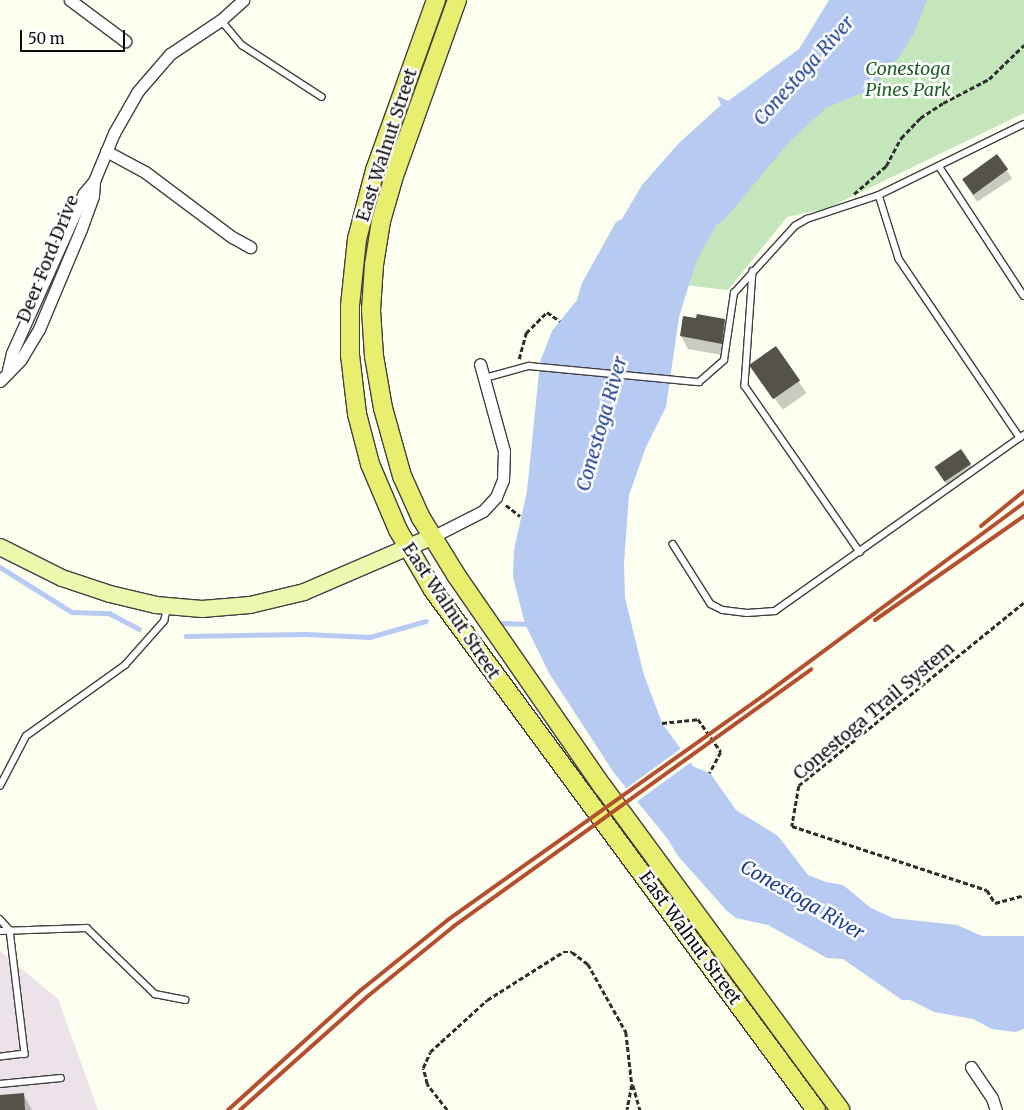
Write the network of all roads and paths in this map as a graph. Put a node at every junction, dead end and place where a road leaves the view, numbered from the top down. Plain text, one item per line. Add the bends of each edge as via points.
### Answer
1 (70, 0) edge
2 (243, 0) edge
3 (436, 0) edge
4 (458, 0) edge
5 (221, 20) junction
6 (125, 41) dead end
7 (1024, 45) edge
8 (322, 97) dead end
9 (1024, 124) edge
10 (106, 151) junction
11 (939, 166) junction
12 (879, 195) junction
13 (853, 204) junction
14 (250, 247) dead end
15 (753, 271) junction
16 (1024, 296) edge
17 (560, 321) dead end
18 (480, 364) dead end
19 (516, 367) junction
20 (486, 378) junction
21 (0, 380) edge
22 (1022, 437) edge
23 (496, 497) junction
24 (520, 516) dead end
25 (432, 537) junction
26 (674, 544) dead end
27 (0, 547) edge
28 (407, 548) junction
29 (860, 552) junction
30 (1024, 603) edge
31 (167, 606) junction
32 (662, 723) dead end
33 (710, 773) dead end
34 (0, 786) edge
35 (1024, 895) edge
36 (0, 919) edge
37 (10, 930) junction
38 (0, 931) edge
39 (185, 1000) dead end
40 (0, 1057) edge
41 (972, 1067) dead end
42 (61, 1078) dead end
43 (0, 1084) edge
44 (632, 1085) junction
45 (447, 1110) edge
46 (627, 1110) edge
47 (640, 1110) edge
48 (816, 1110) edge
49 (840, 1110) edge
50 (996, 1110) edge

1 - 6 street
2 - 5 street, Deer Ford Drive
3 - 28 main road, East Walnut Street via 368,194 357,240 350,306 351,376 363,442 384,501
4 - 25 main road, East Walnut Street via 387,199 377,243 372,288 374,356 389,435 411,497
5 - 8 lane via 242,45
5 - 10 street, Deer Ford Drive via 187,40 154,70 125,113
7 - 13 path via 989,79 943,102 920,118 902,138 886,166 854,192
9 - 11 lane
10 - 14 street via 145,172
10 - 21 street, Deer Ford Drive via 12,353 8,370
11 - 12 lane
11 - 16 lane
12 - 13 lane
12 - 22 lane via 899,259
13 - 15 lane via 795,226
15 - 19 lane via 734,294 726,354 720,366 699,382
15 - 29 lane via 745,386
17 - 19 path via 547,312 526,334
18 - 20 street
19 - 20 lane
20 - 23 street via 506,461
22 - 29 lane
23 - 24 path
23 - 25 street via 476,517
25 - 28 street
25 - 49 main road, East Walnut Street via 603,787
26 - 29 lane via 711,604 723,610 747,613 775,611
27 - 31 street via 86,587
28 - 31 street via 331,582 278,600 225,608
28 - 48 main road, East Walnut Street via 433,590 511,698 596,808
30 - 35 path, Conestoga Trail System via 799,786 792,826 986,890 995,902
31 - 34 lane via 164,621 125,665 26,736
32 - 33 path via 698,719 721,752
36 - 37 lane
37 - 38 lane
37 - 39 lane via 86,928 155,994
37 - 40 lane via 26,1054
41 - 50 street
42 - 43 lane
44 - 45 path via 628,1039 616,1011 588,964 572,952 563,952 488,1000 430,1052 423,1068 427,1084
44 - 46 path
44 - 47 path

